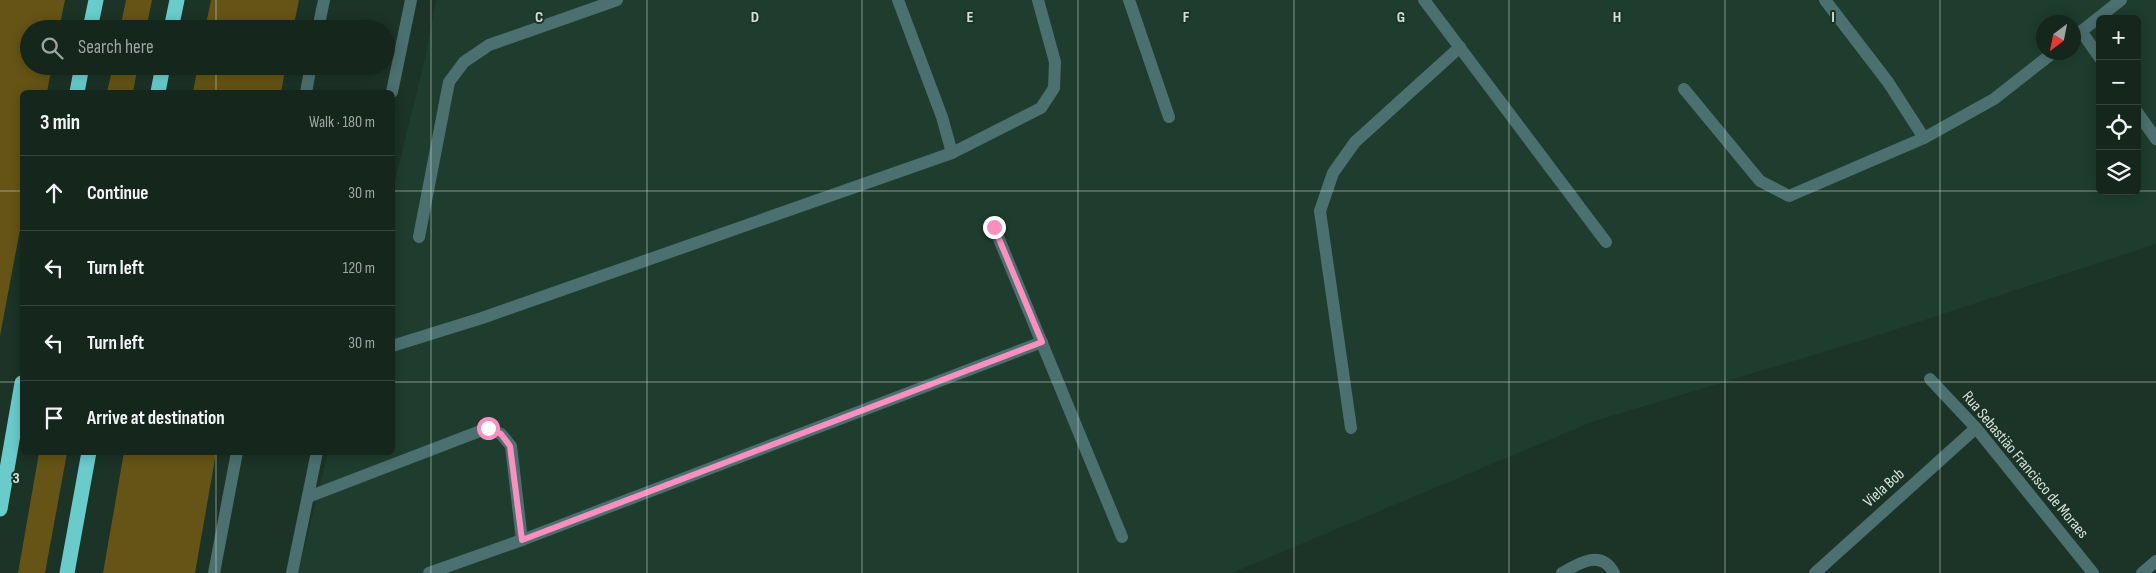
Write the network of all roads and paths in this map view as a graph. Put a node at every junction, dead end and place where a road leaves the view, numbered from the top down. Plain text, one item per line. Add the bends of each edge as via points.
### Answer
1 (96, 0) edge
2 (177, 0) edge
3 (324, 0) edge
4 (411, 0) edge
5 (617, 0) edge
6 (898, 0) edge
7 (1038, 0) edge
8 (1129, 0) edge
9 (1424, 0) edge
10 (1825, 0) edge
11 (2121, 0) edge
12 (92, 20) edge
13 (173, 20) edge
14 (320, 20) edge
15 (2081, 31) edge
16 (2081, 38) edge
17 (1460, 47) junction
18 (2096, 54) edge
19 (2044, 60) edge
20 (80, 75) edge
21 (162, 75) edge
22 (309, 75) edge
23 (1684, 89) dead end
24 (77, 90) edge
25 (158, 90) edge
26 (306, 90) edge
27 (392, 90) edge
28 (1169, 118) dead end
29 (2141, 118) edge
30 (1924, 138) junction
31 (2156, 139) edge
32 (952, 153) junction
33 (994, 227) dead end
34 (419, 237) dead end
35 (1606, 242) dead end
36 (1042, 342) junction
37 (395, 345) edge
38 (1930, 379) dead end
39 (20, 394) edge
40 (1351, 428) dead end
41 (1976, 428) junction
42 (88, 455) edge
43 (236, 455) edge
44 (316, 455) edge
45 (308, 497) junction
46 (0, 509) edge
47 (1122, 537) dead end
48 (522, 540) junction
49 (2156, 561) edge
50 (67, 573) edge
51 (214, 573) edge
52 (292, 573) edge
53 (429, 573) edge
54 (1562, 573) edge
55 (1614, 573) edge
56 (1815, 573) edge
57 (2093, 573) edge
58 (2142, 573) edge

1 - 12 highway
2 - 13 highway
3 - 14 street
4 - 27 street
5 - 34 street via 489,45 464,62 448,82
6 - 32 street via 942,117
7 - 32 street via 1055,62 1054,88 1041,108
8 - 28 street
9 - 17 street
10 - 30 street via 1888,82
11 - 15 street
16 - 18 street
17 - 35 street
17 - 40 street via 1355,142 1333,172 1320,211
19 - 30 street via 1994,99
20 - 24 highway
21 - 25 highway
22 - 26 street
23 - 30 street via 1760,181 1789,196
29 - 31 street
32 - 37 street via 482,318
33 - 36 street
36 - 47 street
36 - 48 street
38 - 41 street, Rua Sebastião Francisco de Moraes
39 - 46 highway
41 - 56 street, Viela Bob
41 - 57 street, Rua Sebastião Francisco de Moraes
42 - 50 highway
43 - 51 street
44 - 45 street
45 - 48 street via 488,428 501,434 510,446
45 - 52 street
48 - 53 street
49 - 58 street
54 - 55 street via 1582,562 1597,560 1610,566

